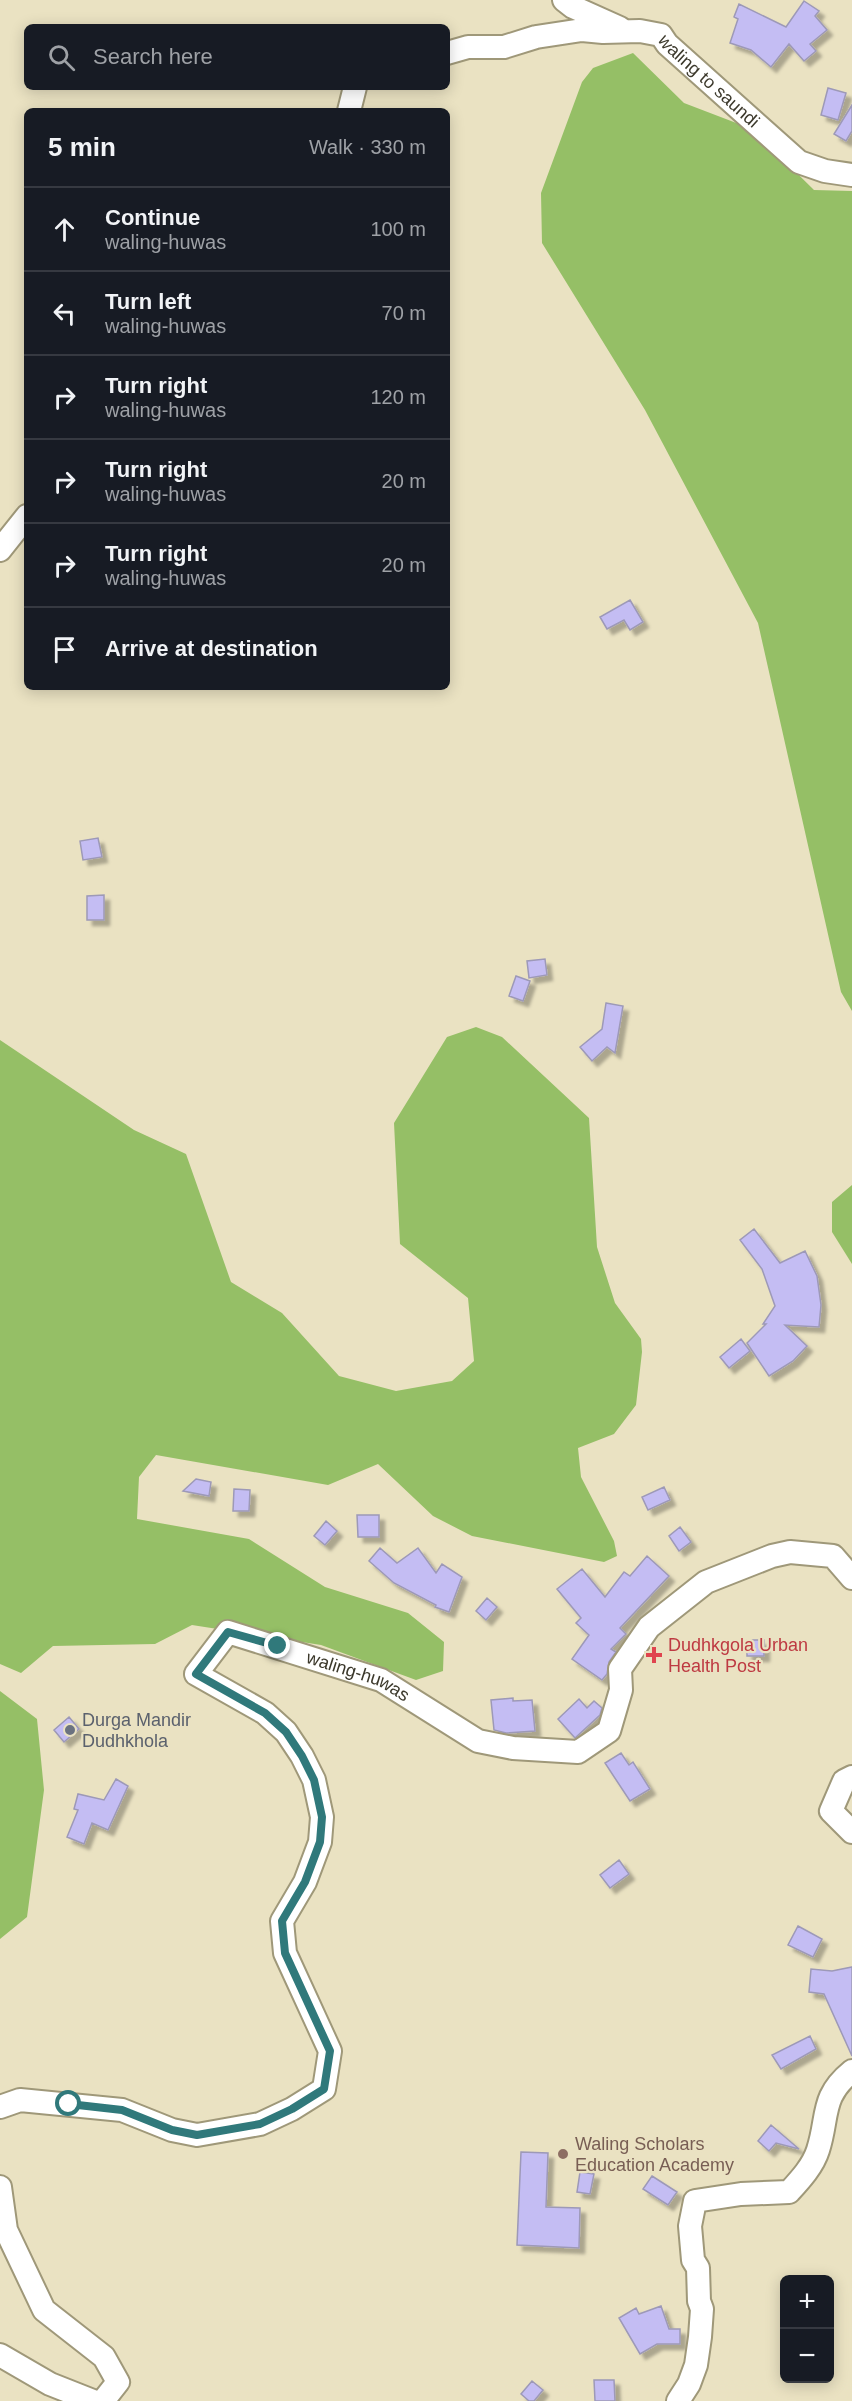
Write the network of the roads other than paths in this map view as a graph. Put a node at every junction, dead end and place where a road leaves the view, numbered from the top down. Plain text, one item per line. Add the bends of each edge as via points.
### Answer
1 (564, 0) edge
2 (627, 31) junction
3 (450, 52) edge
4 (354, 90) edge
5 (350, 108) edge
6 (852, 175) edge
7 (24, 520) edge
8 (0, 550) edge
9 (852, 1578) edge
10 (852, 1778) edge
11 (852, 1832) edge
12 (852, 2071) edge
13 (0, 2107) edge
14 (0, 2187) edge
15 (0, 2355) edge
16 (93, 2401) edge
17 (104, 2401) edge
18 (678, 2401) edge

1 - 2 street
2 - 3 street, waling to saundi via 582,30
2 - 6 street, waling to saundi via 661,35 666,44 799,162
4 - 5 street
7 - 8 street
9 - 13 street, waling-huwas via 833,1556 790,1552 706,1582 649,1627 620,1668 621,1690 609,1731 578,1752 513,1748 478,1741 381,1680 228,1632 196,1674 265,1713 286,1732 314,1780 322,1817 320,1842 305,1882 282,1921 285,1953 330,2051 324,2089 260,2124 197,2135 172,2130 122,2110 21,2100
10 - 11 street via 844,1781 831,1811
12 - 18 street via 829,2096 817,2152 789,2192 695,2201 690,2226 702,2308 700,2337 696,2365
14 - 17 street via 6,2230 44,2310 104,2357 118,2382
15 - 16 street via 50,2384

